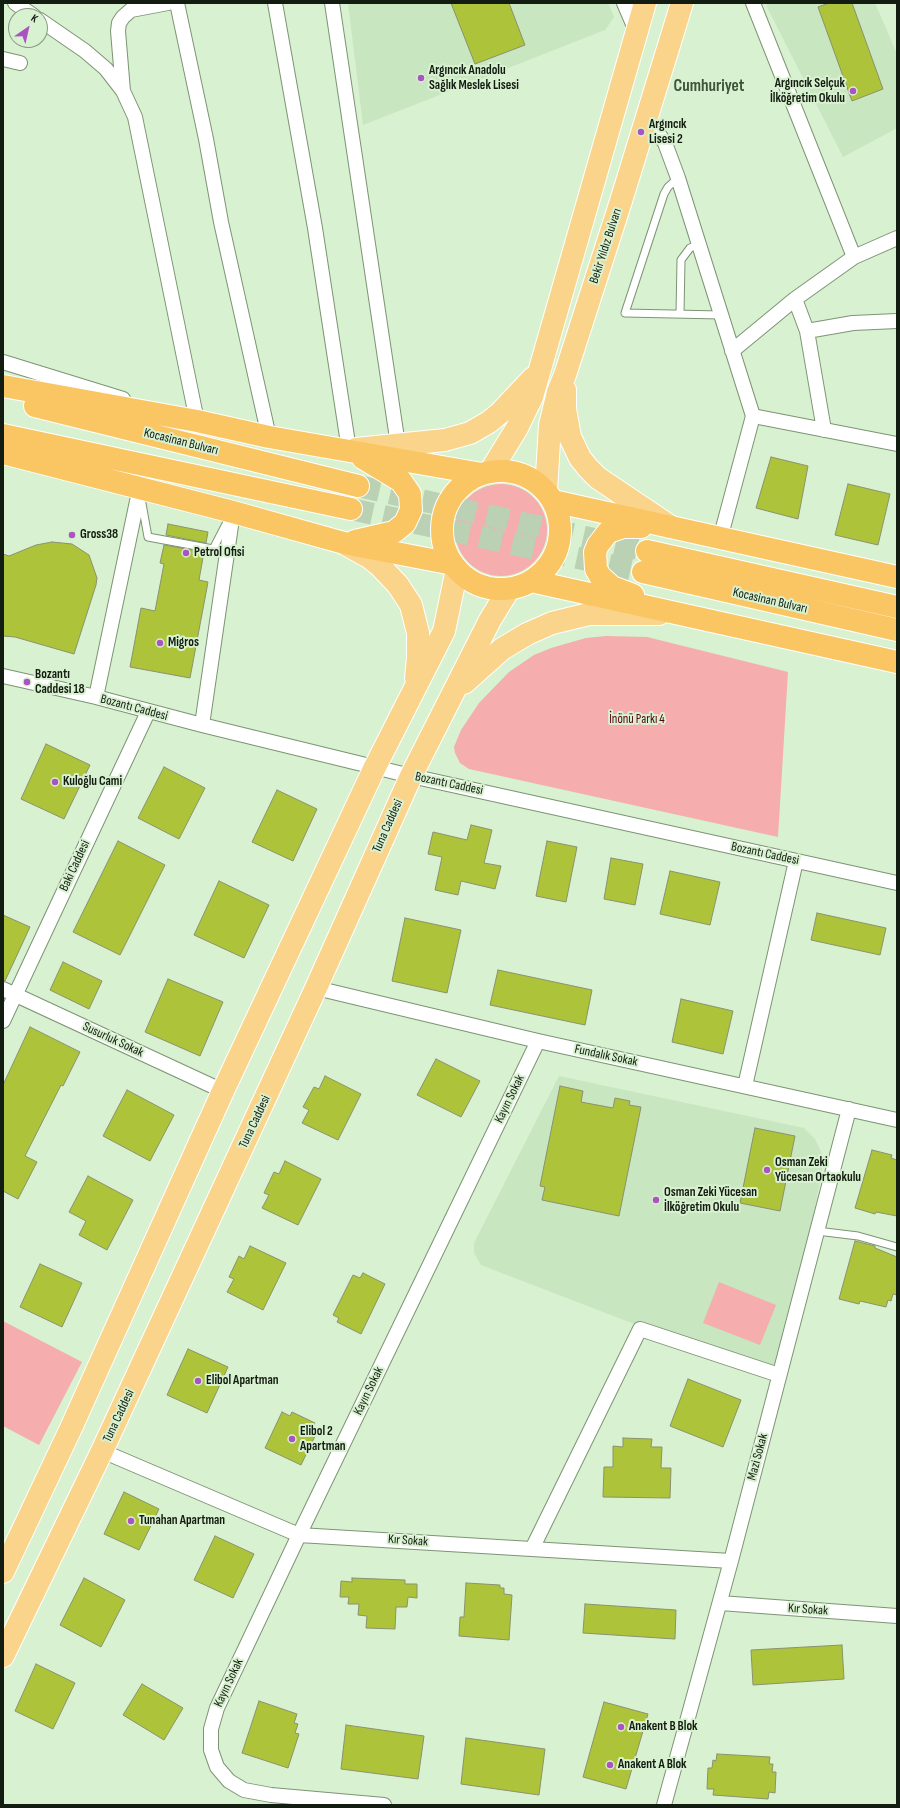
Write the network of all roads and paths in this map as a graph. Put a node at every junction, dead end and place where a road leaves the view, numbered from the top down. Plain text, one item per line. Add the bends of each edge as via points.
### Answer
1 (168, 3) edge
2 (177, 3) edge
3 (275, 3) edge
4 (332, 3) edge
5 (624, 3) edge
6 (645, 3) edge
7 (682, 3) edge
8 (753, 3) edge
9 (48, 26) edge
10 (636, 31) junction
11 (3, 59) edge
12 (20, 63) dead end
13 (123, 92) junction
14 (644, 126) junction
15 (678, 178) junction
16 (897, 238) edge
17 (699, 244) junction
18 (854, 257) junction
19 (795, 299) junction
20 (680, 314) junction
21 (721, 315) junction
22 (897, 321) edge
23 (807, 331) junction
24 (732, 351) junction
25 (3, 362) edge
26 (540, 368) junction
27 (564, 375) junction
28 (3, 386) edge
29 (3, 398) edge
30 (753, 416) junction
31 (197, 421) junction
32 (824, 430) junction
33 (3, 435) edge
34 (269, 437) junction
35 (897, 444) edge
36 (398, 445) junction
37 (349, 450) junction
38 (3, 453) edge
39 (486, 473) junction
40 (358, 486) tunnel mouth
41 (140, 488) junction
42 (549, 496) junction
43 (351, 509) tunnel mouth
44 (233, 512) junction
45 (672, 528) junction
46 (720, 538) junction
47 (344, 544) junction
48 (647, 551) tunnel mouth
49 (455, 566) junction
50 (643, 572) tunnel mouth
51 (897, 577) edge
52 (531, 581) junction
53 (509, 589) junction
54 (897, 607) edge
55 (680, 614) junction
56 (897, 630) edge
57 (897, 662) edge
58 (3, 676) edge
59 (414, 689) junction
60 (96, 697) junction
61 (449, 701) junction
62 (148, 712) junction
63 (202, 725) junction
64 (376, 767) junction
65 (411, 776) junction
66 (796, 861) junction
67 (897, 883) edge
68 (316, 988) junction
69 (9, 991) edge
70 (3, 1021) edge
71 (538, 1041) junction
72 (745, 1086) junction
73 (223, 1091) junction
74 (849, 1109) junction
75 (897, 1120) edge
76 (817, 1231) junction
77 (897, 1247) edge
78 (780, 1375) junction
79 (102, 1451) junction
80 (299, 1535) junction
81 (532, 1549) junction
82 (731, 1562) junction
83 (3, 1572) edge
84 (720, 1603) junction
85 (897, 1616) edge
86 (3, 1656) edge
87 (293, 1801) edge
88 (384, 1805) edge
89 (664, 1805) edge

1 - 13 street via 131,10 119,23
2 - 34 street via 205,132 221,222
3 - 37 street via 315,228
4 - 36 street
5 - 10 street
6 - 10 main road
7 - 14 main road, Bekir Yıldız Bulvarı
8 - 18 street
9 - 13 street via 96,60
10 - 26 main road
11 - 12 street
13 - 31 street via 135,117
14 - 15 street via 660,136 665,143
14 - 27 main road, Bekir Yıldız Bulvarı
15 - 17 street
15 - 20 lane via 664,194 625,313
16 - 18 street
17 - 20 lane via 690,248 681,260
17 - 21 street
18 - 19 street
19 - 23 street
19 - 24 street
20 - 21 lane
21 - 24 street
22 - 23 street via 853,323
23 - 32 street
24 - 30 street
25 - 31 street
26 - 36 main road via 511,404 480,428 445,440
26 - 39 main road via 525,413
27 - 42 main road, Bekir Yıldız Bulvarı via 550,425
27 - 45 main road via 567,425 580,458 598,478
28 - 31 highway
29 - 40 highway, Kocasinan Bulvarı
30 - 32 street
30 - 46 street
31 - 34 highway
32 - 35 street
33 - 43 highway
34 - 37 highway
36 - 37 main road
37 - 39 highway
37 - 47 highway via 401,481 411,502 409,517 394,532
38 - 41 highway
39 - 42 highway via 517,473 538,483
39 - 49 highway via 472,478 458,489 444,514 442,538
41 - 44 highway
41 - 44 lane via 148,537 213,549
41 - 60 street
42 - 45 highway
42 - 52 highway via 560,522 559,545 541,575
44 - 47 highway
44 - 63 street
45 - 46 highway
45 - 55 highway via 615,528 602,538 595,560 600,576 612,586
46 - 51 highway
47 - 49 highway
47 - 59 main road via 380,566 398,585 411,605 418,645
48 - 54 highway, Kocasinan Bulvarı
49 - 53 highway via 465,577 480,585
49 - 59 main road via 444,631
50 - 56 highway, Kocasinan Bulvarı
52 - 53 highway
52 - 55 highway
53 - 61 main road, Tuna Caddesi via 490,620
55 - 57 highway
55 - 61 main road via 589,614 540,628 514,641 491,658
58 - 60 street, Bozantı Caddesi
59 - 64 main road
60 - 62 street, Bozantı Caddesi
61 - 65 main road, Tuna Caddesi
62 - 63 street, Bozantı Caddesi
62 - 69 street, Baki Caddesi
63 - 64 street, Bozantı Caddesi
64 - 65 street, Bozantı Caddesi
64 - 73 main road
65 - 66 street, Bozantı Caddesi
65 - 68 main road, Tuna Caddesi
66 - 67 street, Bozantı Caddesi
66 - 72 street
68 - 71 street, Fundalık Sokak
68 - 79 main road, Tuna Caddesi
69 - 70 street, Baki Caddesi
69 - 73 street, Susurluk Sokak
71 - 72 street, Fundalık Sokak
71 - 80 street, Kayın Sokak
72 - 74 street, Fundalık Sokak
73 - 83 main road via 67,1437
74 - 75 street, Fundalık Sokak
74 - 76 street, Mazi Sokak
76 - 77 lane via 858,1236
76 - 78 street, Mazi Sokak
78 - 81 street via 640,1328
78 - 82 street, Mazi Sokak
79 - 80 street, Kır Sokak
79 - 86 main road, Tuna Caddesi
80 - 81 street, Kır Sokak
80 - 87 street, Kayın Sokak via 213,1718 210,1741 218,1767 229,1781 244,1790
81 - 82 street, Kır Sokak
82 - 84 street, Mazi Sokak
84 - 85 street, Kır Sokak
84 - 89 street, Mazi Sokak
87 - 88 street, Kayın Sokak

